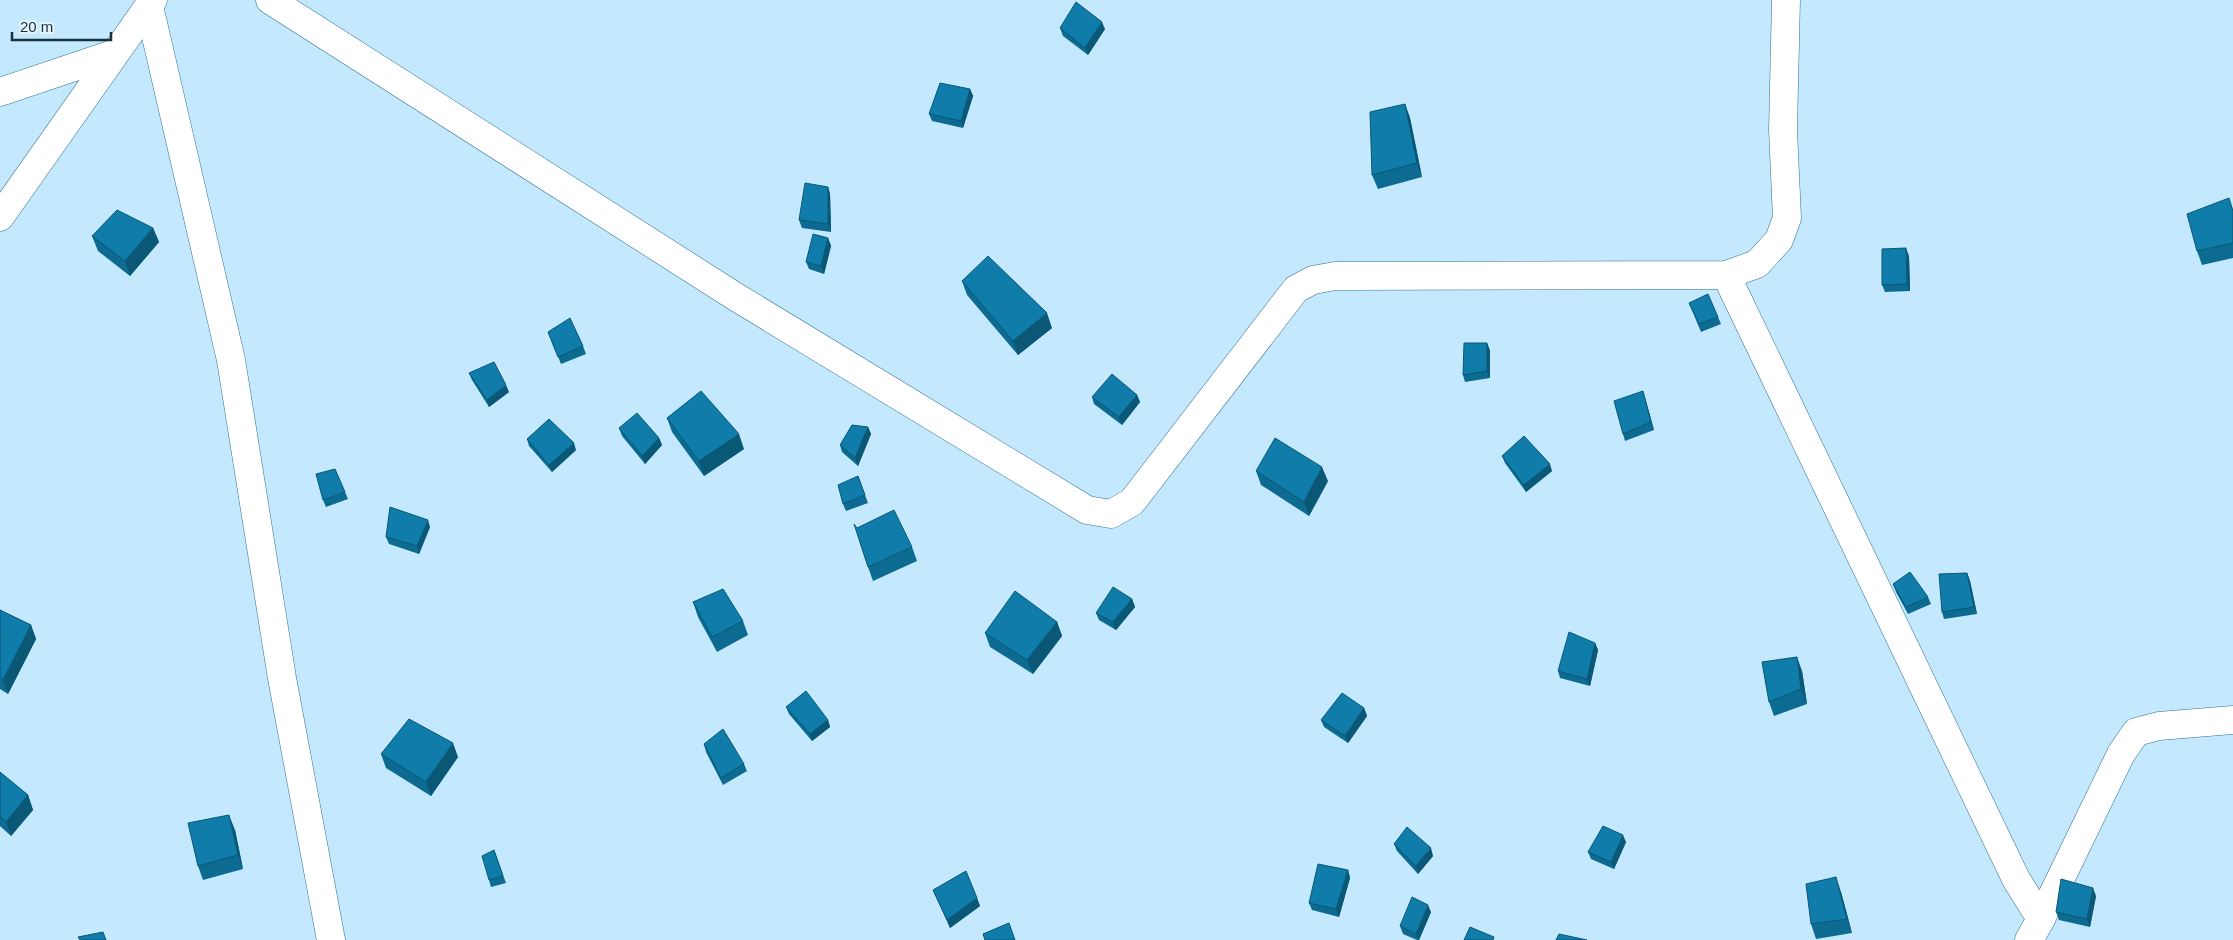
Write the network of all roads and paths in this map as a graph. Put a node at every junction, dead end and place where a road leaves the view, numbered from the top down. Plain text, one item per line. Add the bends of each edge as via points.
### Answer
1 (270, 0) edge
2 (1786, 0) edge
3 (151, 3) edge
4 (113, 54) junction
5 (0, 92) edge
6 (0, 217) edge
7 (1726, 275) junction
8 (2233, 720) edge
9 (2035, 930) edge
10 (332, 940) edge

1 - 7 street via 736,297 1087,510 1111,514 1132,502 1296,289 1313,280 1335,276
2 - 7 street via 1782,130 1787,218 1779,240 1757,264
3 - 4 street
3 - 10 street via 231,360 282,678
4 - 5 street
4 - 6 street
7 - 9 street via 2016,880
8 - 9 street via 2159,726 2136,732 2121,754

